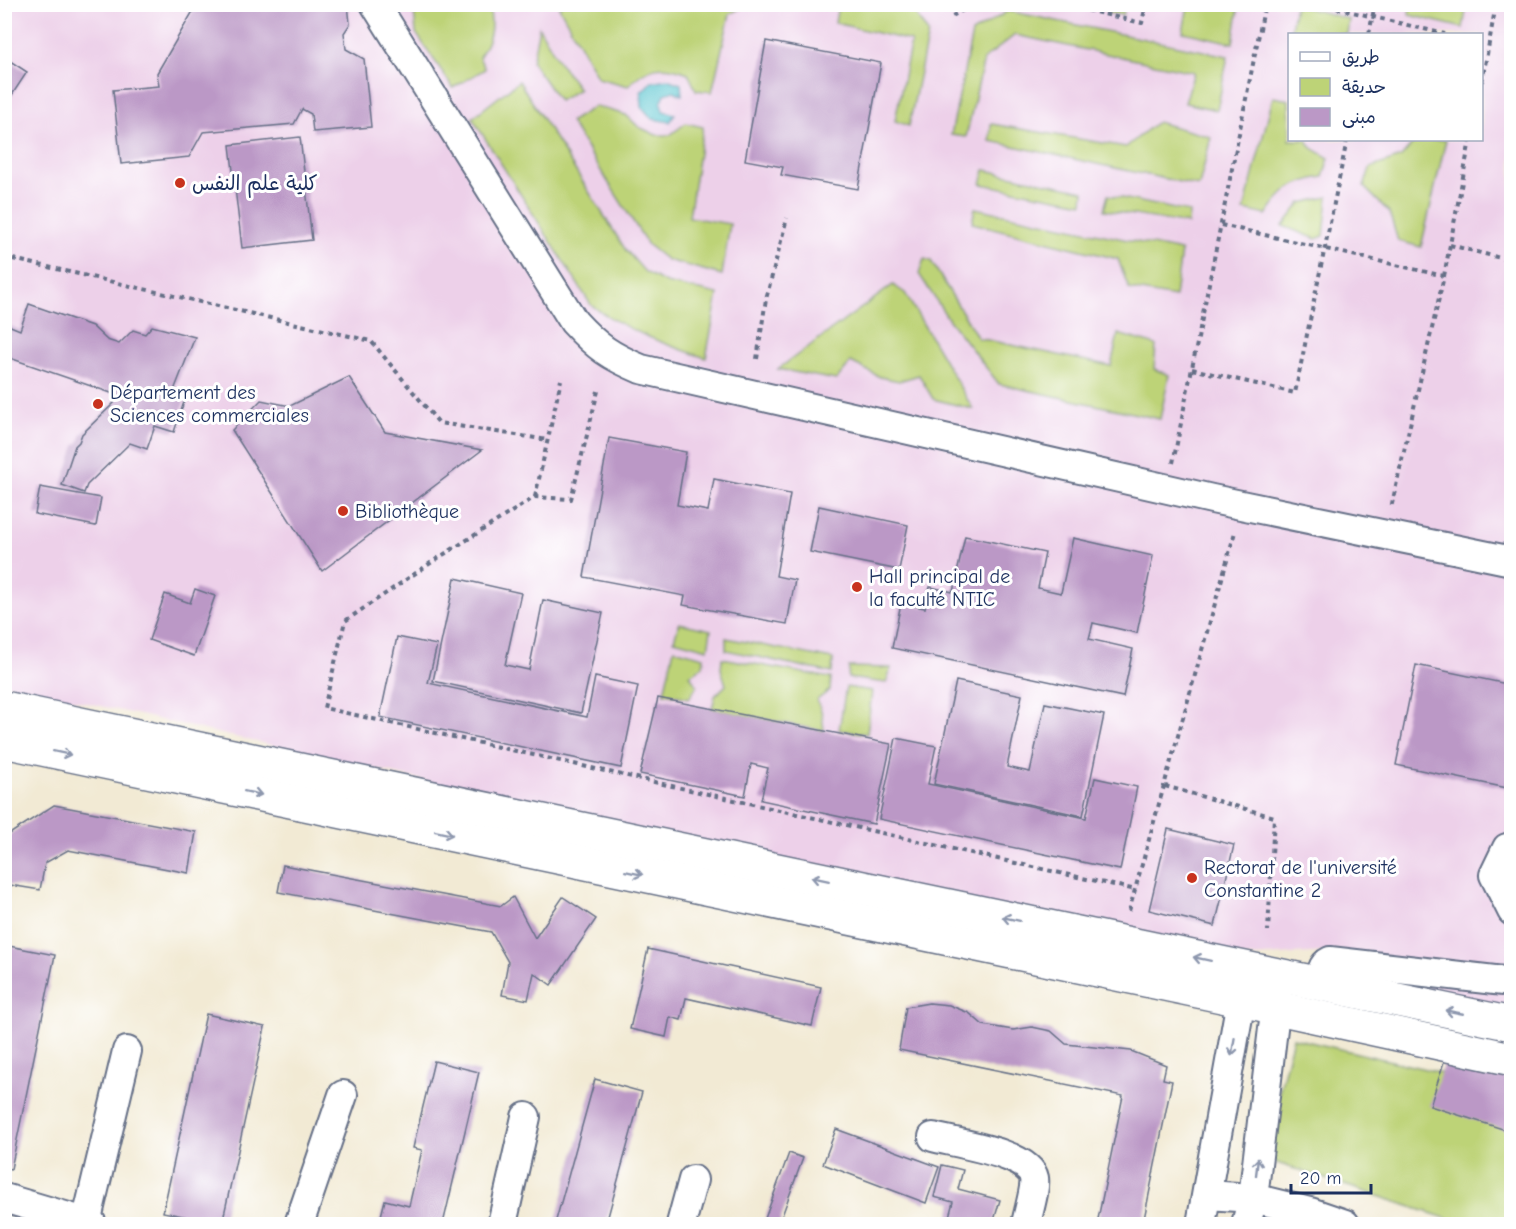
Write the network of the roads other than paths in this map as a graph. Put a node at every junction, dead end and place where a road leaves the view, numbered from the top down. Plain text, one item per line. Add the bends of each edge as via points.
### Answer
1 (375, 4) edge
2 (1512, 561) edge
3 (4, 708) edge
4 (4, 741) edge
5 (1512, 848) edge
6 (1512, 911) edge
7 (1243, 968) junction
8 (1279, 975) junction
9 (1512, 982) edge
10 (1320, 985) junction
11 (1241, 1000) junction
12 (1276, 1009) junction
13 (1512, 1024) edge
14 (127, 1051) dead end
15 (1512, 1059) edge
16 (343, 1095) dead end
17 (526, 1117) dead end
18 (933, 1137) dead end
19 (693, 1180) dead end
20 (1207, 1195) junction
21 (4, 1198) edge
22 (1250, 1211) edge
23 (89, 1224) edge
24 (299, 1224) edge
25 (501, 1224) edge
26 (681, 1224) edge
27 (1026, 1224) edge
28 (1201, 1224) edge
29 (1345, 1224) edge

1 - 2 street via 574,322 595,345 618,360 641,369 1243,505
7 -> 3 main road
4 -> 11 main road
5 - 6 street via 1507,848 1494,875
7 - 8 main road
7 - 11 street
8 - 10 main road
8 - 12 street
9 - 10 street via 1330,961 1325,963
13 -> 10 main road
11 - 12 main road
11 -> 20 street
12 - 15 main road
22 -> 12 street
14 - 23 street
16 - 24 street
17 - 25 street
18 - 27 street via 1009,1156 1030,1169 1034,1185
19 - 26 street
20 - 22 street
20 - 28 street
21 - 23 street
22 - 29 street via 1310,1212

